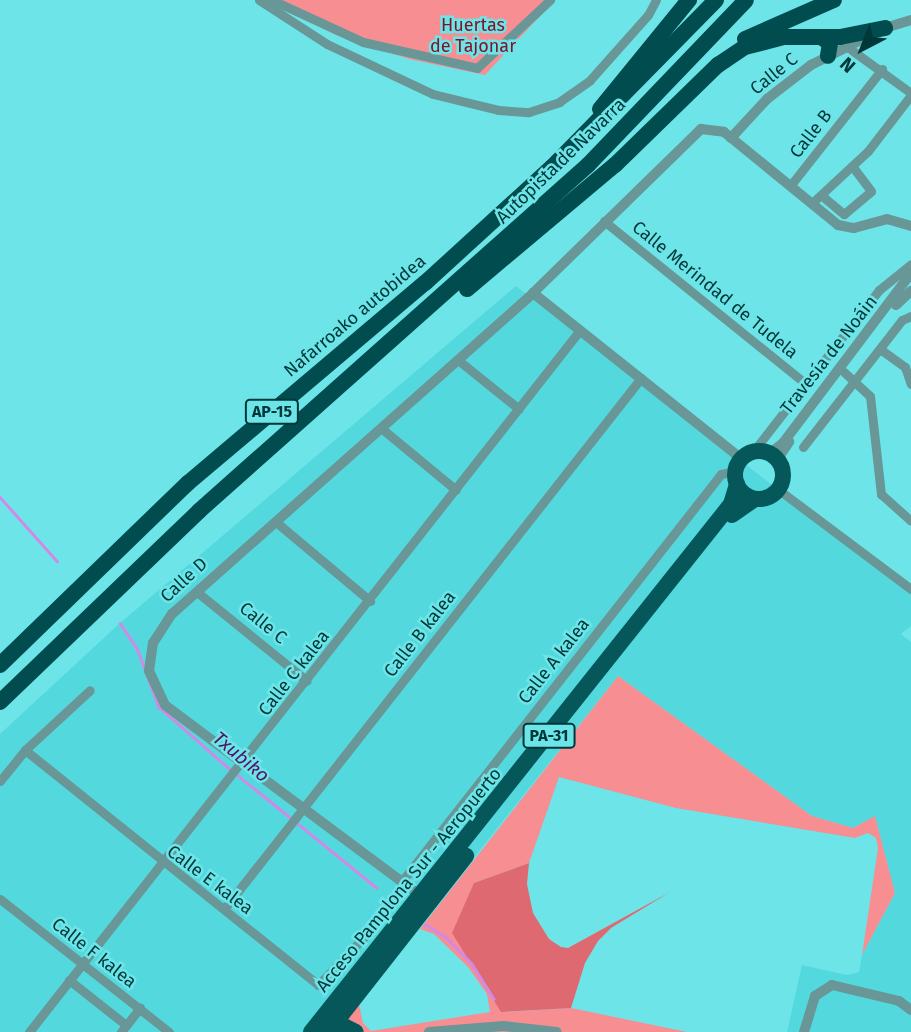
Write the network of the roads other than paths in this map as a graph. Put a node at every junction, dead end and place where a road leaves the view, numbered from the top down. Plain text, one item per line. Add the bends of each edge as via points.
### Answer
1 (259, 0) edge
2 (272, 0) edge
3 (550, 0) edge
4 (656, 0) edge
5 (689, 0) edge
6 (716, 0) edge
7 (746, 0) edge
8 (834, 0) edge
9 (911, 20) edge
10 (885, 28) junction
11 (821, 37) junction
12 (846, 46) junction
13 (828, 56) junction
14 (882, 69) junction
15 (911, 94) edge
16 (731, 138) junction
17 (852, 166) junction
18 (552, 167) junction
19 (601, 175) junction
20 (790, 186) junction
21 (821, 195) junction
22 (812, 203) junction
23 (604, 221) junction
24 (911, 226) edge
25 (911, 266) edge
26 (911, 273) edge
27 (911, 290) edge
28 (533, 293) junction
29 (911, 316) edge
30 (580, 330) junction
31 (394, 342) junction
32 (880, 349) junction
33 (458, 360) junction
34 (844, 372) junction
35 (641, 378) junction
36 (855, 381) junction
37 (806, 384) junction
38 (911, 384) edge
39 (519, 409) junction
40 (381, 428) junction
41 (803, 447) dead end
42 (773, 457) junction
43 (742, 467) junction
44 (779, 489) junction
45 (456, 490) junction
46 (755, 499) junction
47 (911, 521) edge
48 (276, 522) junction
49 (911, 589) edge
50 (197, 592) junction
51 (370, 601) junction
52 (0, 665) edge
53 (307, 681) junction
54 (90, 690) dead end
55 (0, 702) edge
56 (26, 750) junction
57 (245, 761) junction
58 (0, 781) edge
59 (300, 811) junction
60 (161, 863) junction
61 (402, 881) junction
62 (421, 896) junction
63 (0, 899) edge
64 (224, 909) junction
65 (371, 930) dead end
66 (83, 965) junction
67 (69, 981) junction
68 (350, 983) junction
69 (354, 1000) junction
70 (140, 1008) junction
71 (911, 1010) edge
72 (123, 1028) edge
73 (336, 1029) edge
74 (29, 1032) edge
75 (169, 1032) edge
76 (312, 1032) edge
77 (320, 1032) edge
78 (356, 1032) edge
79 (362, 1032) edge
80 (429, 1032) edge
81 (557, 1032) edge
82 (804, 1032) edge

1 - 4 street via 327,44 433,94 498,110 529,112 559,102 590,80
2 - 3 street via 363,42 477,68
5 - 18 highway
6 - 18 highway, Autopista de Navarra / AP-15
7 - 31 highway, Autopista de Navarra / AP-15 via 589,165
8 - 19 highway via 740,42
9 - 10 street, Calle C
10 - 11 highway
10 - 12 street, Calle C
11 - 13 highway via 830,43
11 - 19 highway via 784,37 744,47 718,65
12 - 13 street, Calle C
12 - 14 street
13 - 16 street, Calle C via 781,87
14 - 15 street
14 - 20 street, Calle B
15 - 17 street
16 - 20 street
16 - 23 street, Calle D via 712,127 697,131
17 - 21 street
17 - 21 street via 871,191 844,214
18 - 52 highway, Nafarroako autobidea / AP-15 via 425,282 188,483
19 - 31 highway via 432,319
20 - 22 street
21 - 22 street
22 - 24 street via 845,228 887,219
23 - 28 street, Calle D
23 - 37 street, Calle Merindad de Tudela
25 - 26 street
25 - 37 street, Calle A kalea via 879,290
26 - 42 street, Travesía de Noáin
27 - 34 street, Travesía de Noáin
28 - 30 street
28 - 33 street, Calle D
29 - 32 street via 902,320
30 - 35 street
30 - 39 street, Calle C kalea
31 - 55 highway, AP-15 via 199,511
32 - 36 street
32 - 38 street via 905,367
33 - 39 street
33 - 40 street, Calle D
34 - 36 street
34 - 42 street, Travesía de Noáin
35 - 43 street
35 - 59 street, Calle B kalea
36 - 41 street
36 - 47 street via 870,396 881,494
37 - 43 street, Calle A kalea
39 - 45 street, Calle C kalea
40 - 45 street
40 - 48 street, Calle D
42 - 43 highway
42 - 44 highway via 783,475
43 - 46 highway
43 - 61 street, Calle A kalea via 721,474
43 - 62 highway, Acceso Pamplona Sur - Aeropuerto / PA-31 via 731,504
44 - 46 highway, Acceso Pamplona Sur - Aeropuerto via 768,498
44 - 49 street
45 - 51 street, Calle C kalea
46 - 69 highway, Acceso Pamplona Sur - Aeropuerto / PA-31 via 737,508
48 - 50 street, Calle D
48 - 51 street
50 - 53 street, Calle C
50 - 57 street, Calle D via 172,614 153,643 149,671 165,705
51 - 53 street, Calle C kalea
53 - 57 street, Calle C kalea
54 - 56 street
56 - 58 street
56 - 60 street, Calle E kalea
57 - 59 street, Calle D
57 - 60 street, Calle C kalea
59 - 61 street, Calle D
59 - 64 street, Calle B kalea
60 - 64 street, Calle E kalea
60 - 66 street, Calle C kalea
61 - 62 street, Calle D
62 - 68 highway, Acceso Pamplona Sur - Aeropuerto / PA-31
63 - 66 street, Calle F kalea
64 - 65 street, Calle E kalea via 318,985
66 - 67 street, Calle C kalea
66 - 70 street, Calle F kalea
67 - 72 street
67 - 74 street, Calle C kalea
68 - 73 highway via 335,1012
68 - 76 highway, Acceso Pamplona Sur - Aeropuerto / PA-31
69 - 73 highway, Acceso Pamplona Sur - Aeropuerto / PA-31
69 - 79 highway
70 - 72 street
70 - 75 street, Calle F kalea
71 - 82 street via 900,1001 832,985 815,996
73 - 77 highway, Acceso Pamplona Sur - Aeropuerto
73 - 78 highway
80 - 81 street via 504,1026

